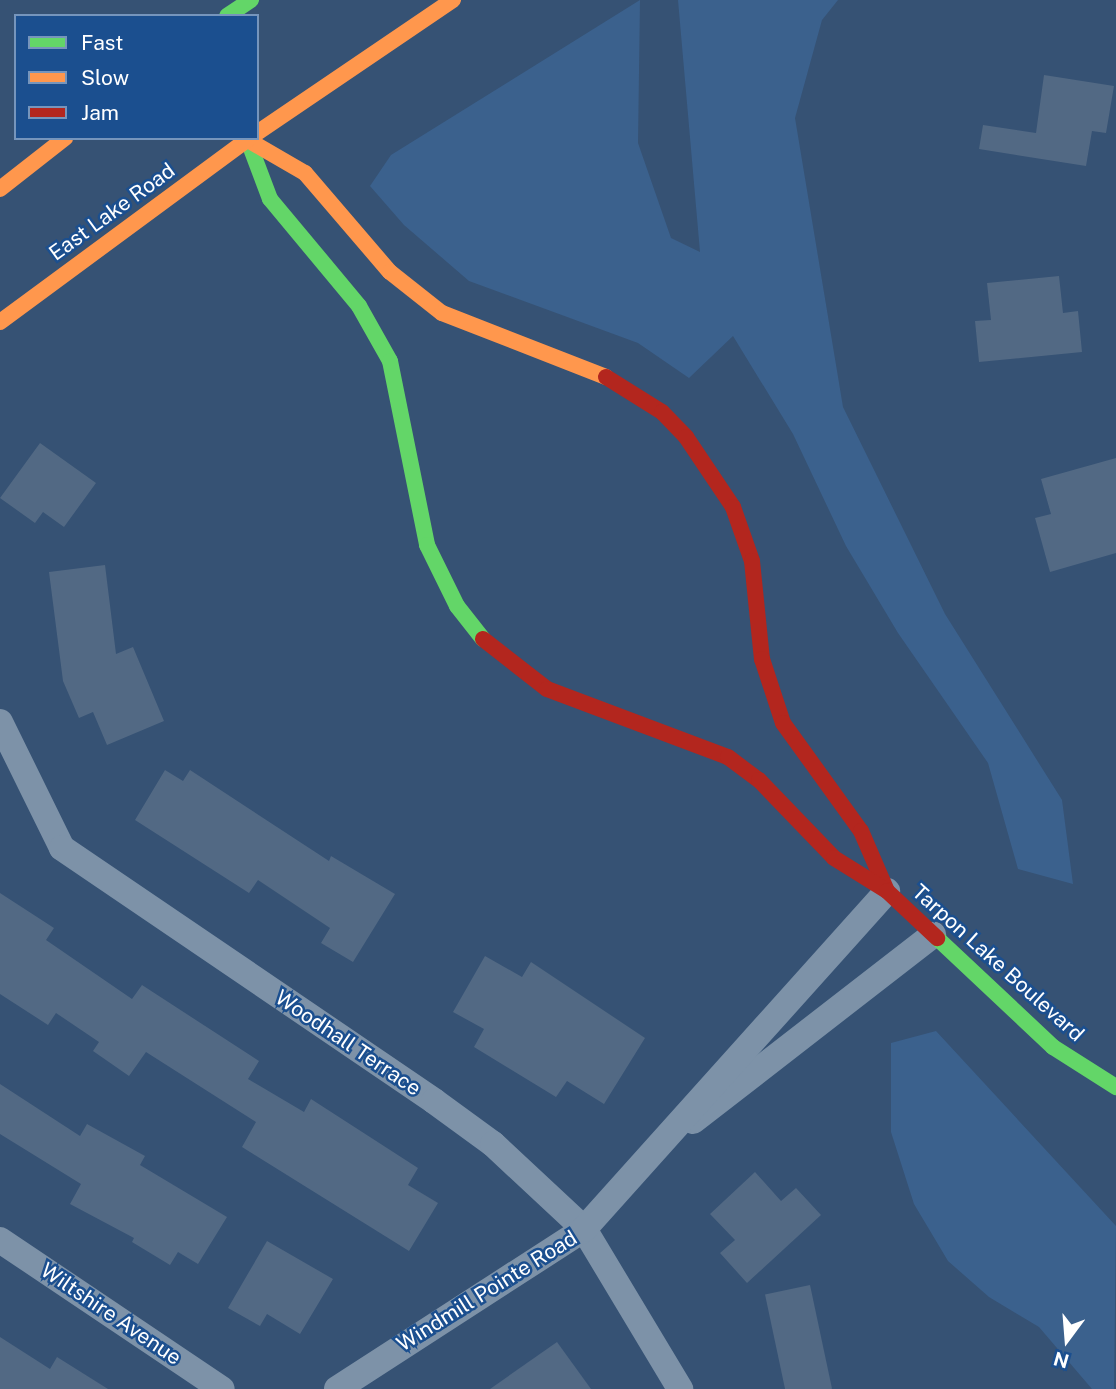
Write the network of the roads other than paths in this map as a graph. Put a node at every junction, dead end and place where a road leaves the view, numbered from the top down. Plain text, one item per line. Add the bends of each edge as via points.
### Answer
1 (251, 0) edge
2 (453, 0) edge
3 (230, 14) edge
4 (259, 132) edge
5 (62, 140) edge
6 (247, 140) edge
7 (252, 140) edge
8 (256, 140) edge
9 (0, 189) edge
10 (0, 322) edge
11 (0, 722) edge
12 (887, 891) junction
13 (933, 935) junction
14 (1116, 1087) edge
15 (655, 1149) junction
16 (584, 1229) junction
17 (0, 1240) edge
18 (222, 1389) edge
19 (337, 1389) edge
20 (680, 1389) edge

1 - 3 street
2 - 4 street, East Lake Road
5 - 9 street
6 - 10 street, East Lake Road
7 - 12 street, Tarpon Lake Boulevard via 270,199 359,306 390,361 428,545 452,596 482,639 513,667 568,699 663,728 728,757 759,780 834,858
8 - 12 street, Tarpon Lake Boulevard via 305,173 390,272 442,313 473,329 600,373 636,393 686,437 733,507 752,561 762,659 783,723 861,831
11 - 16 street, Woodhall Terrace via 62,848 493,1144
12 - 13 street, Tarpon Lake Boulevard
12 - 15 street, Windmill Pointe Road
13 - 14 street, Tarpon Lake Boulevard via 1053,1047
13 - 15 street, Windmill Pointe Road via 816,1031
15 - 16 street, Windmill Pointe Road
16 - 19 street, Windmill Pointe Road
16 - 20 street, Woodhall Terrace
17 - 18 street, Wiltshire Avenue

